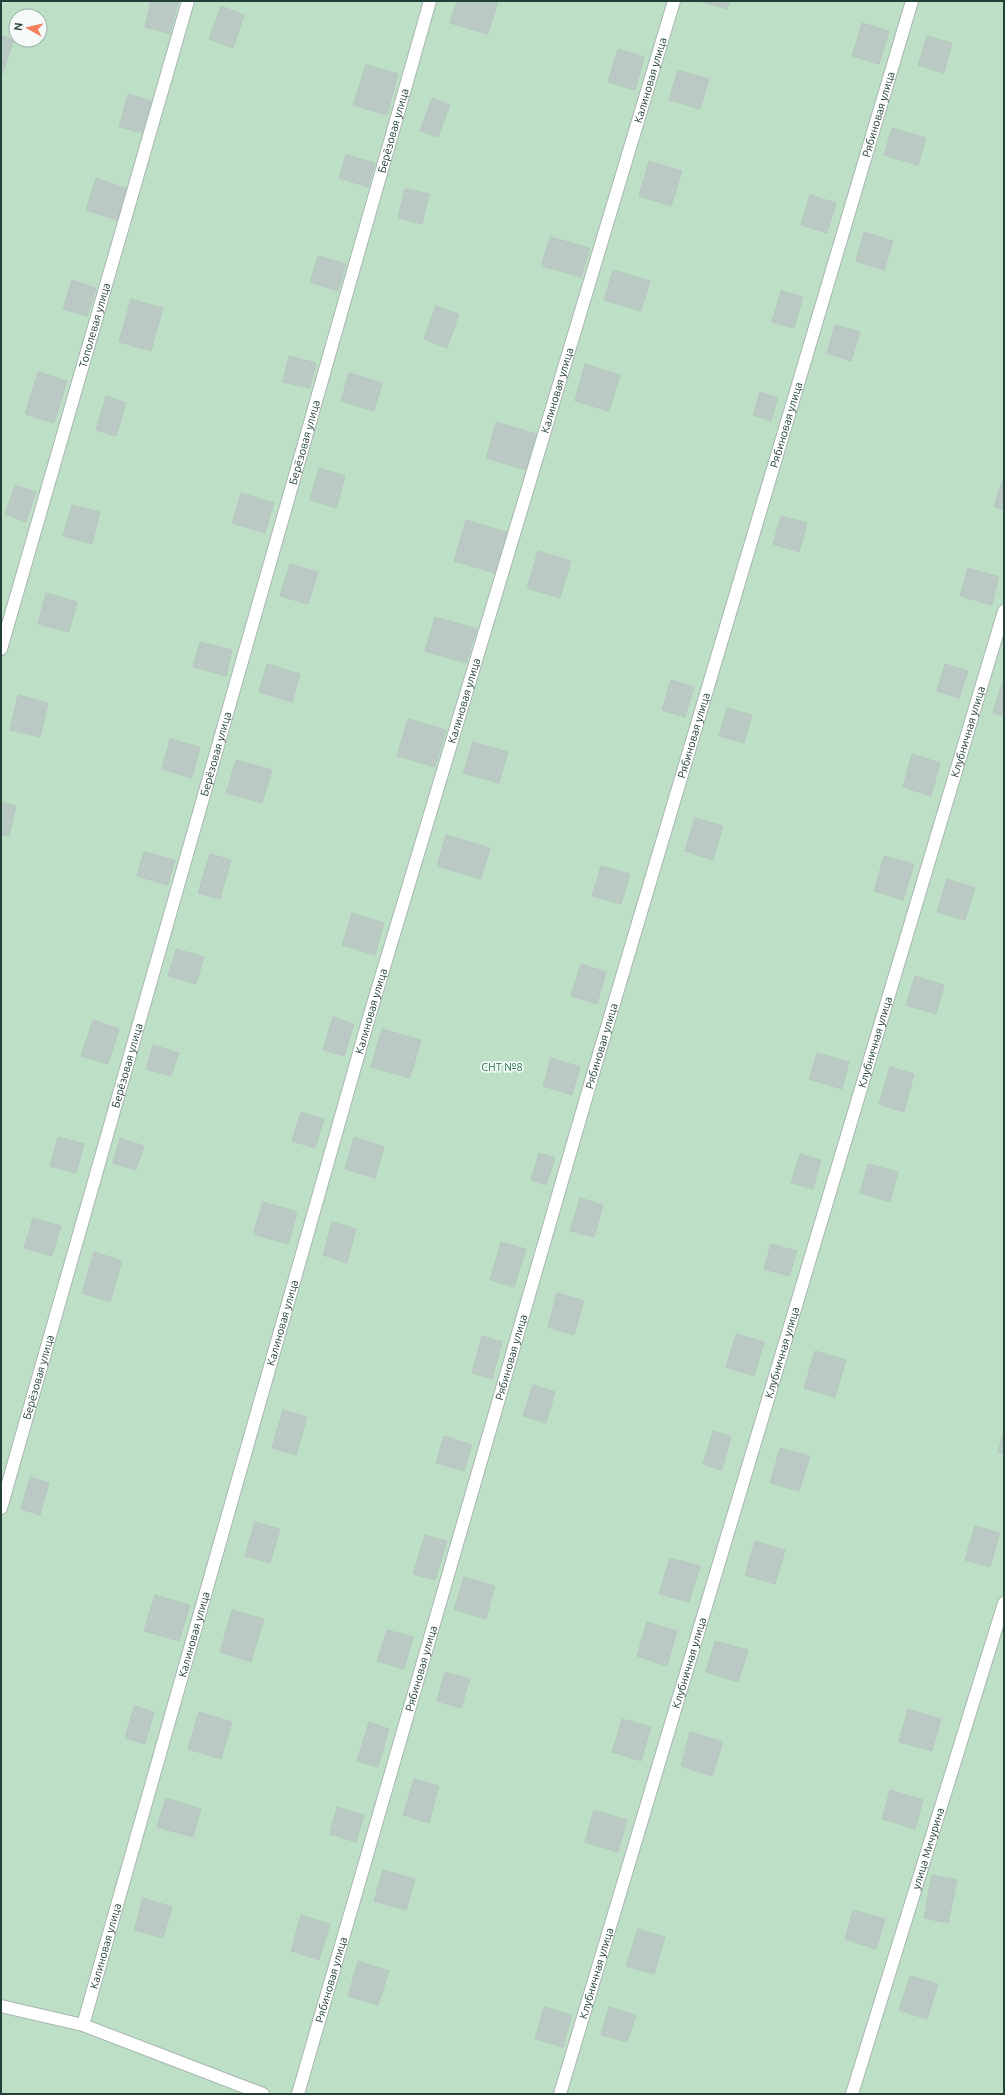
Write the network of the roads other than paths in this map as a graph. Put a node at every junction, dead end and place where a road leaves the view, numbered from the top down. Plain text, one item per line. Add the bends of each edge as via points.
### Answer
1 (188, 1) edge
2 (430, 1) edge
3 (674, 1) edge
4 (912, 1) edge
5 (1004, 611) edge
6 (1, 648) edge
7 (1, 1508) edge
8 (1004, 1603) edge
9 (1, 2006) edge
10 (84, 2025) junction
11 (263, 2094) edge
12 (298, 2094) edge
13 (560, 2094) edge
14 (852, 2094) edge

1 - 6 street, Тополевая улица
2 - 7 street, Берёзовая улица
3 - 10 street, Калиновая улица via 370,1014
4 - 12 street, Рябиновая улица via 593,1074
5 - 13 street, Клубничная улица
8 - 14 street, улица Мичурина
9 - 10 street
10 - 11 street

